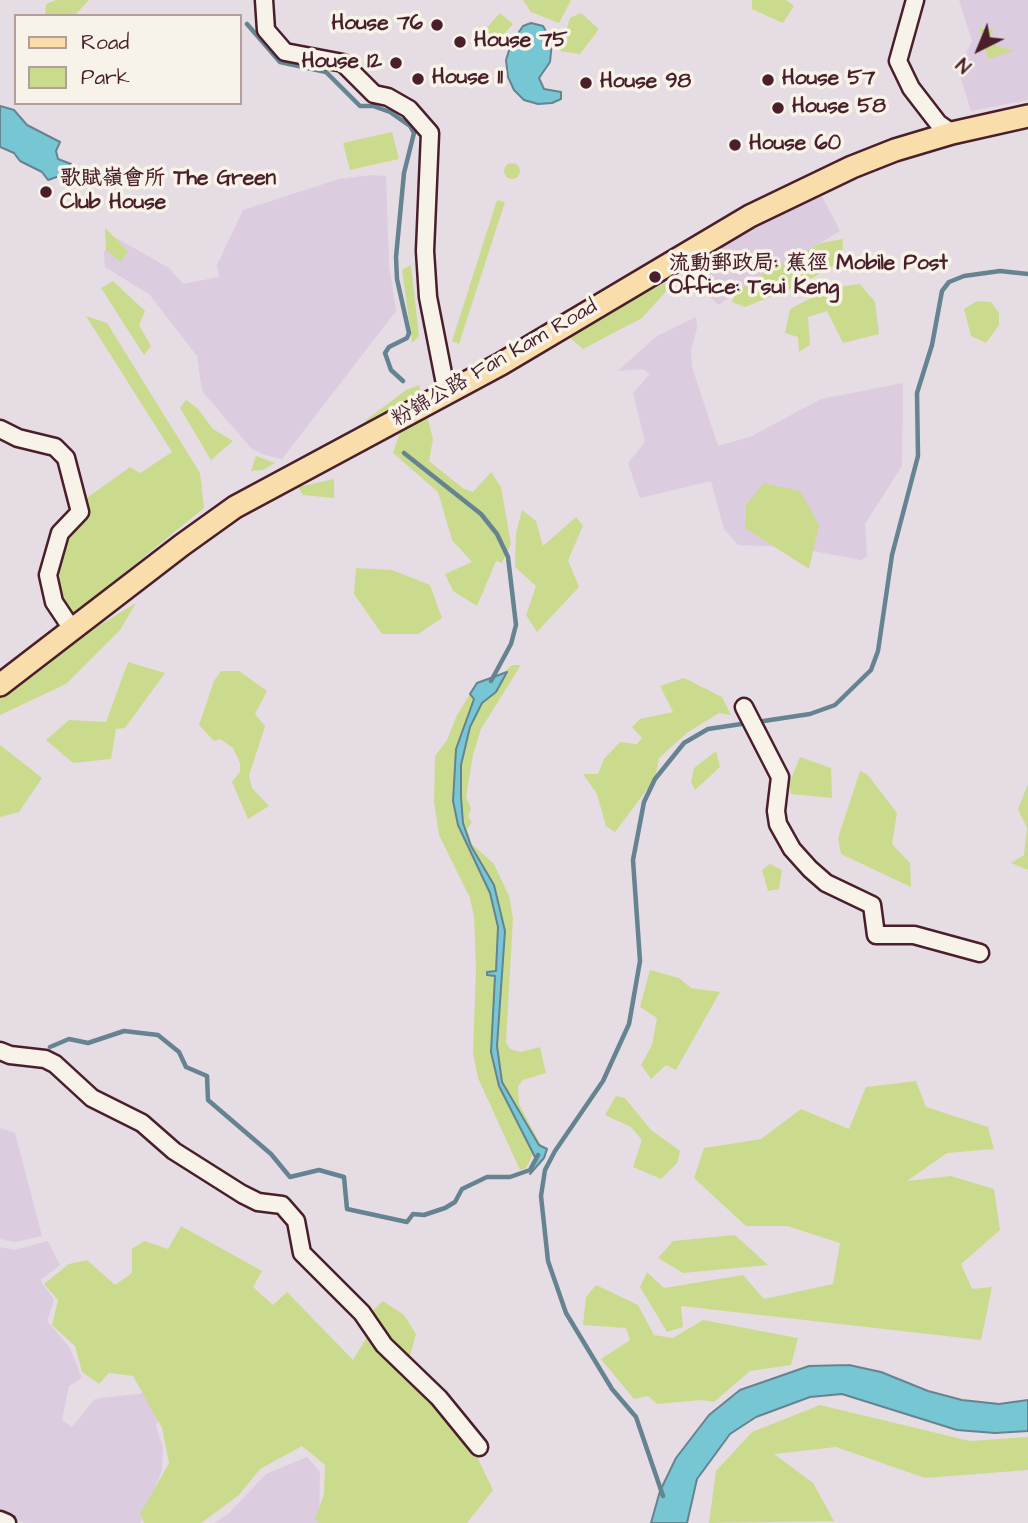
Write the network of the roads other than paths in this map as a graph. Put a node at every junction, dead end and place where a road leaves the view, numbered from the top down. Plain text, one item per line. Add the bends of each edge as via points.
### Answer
1 (264, 0) edge
2 (915, 0) edge
3 (1028, 116) edge
4 (952, 133) junction
5 (447, 394) junction
6 (0, 429) edge
7 (72, 629) junction
8 (0, 685) edge
9 (746, 709) dead end
10 (980, 953) dead end
11 (0, 1051) edge
12 (479, 1447) dead end
13 (0, 1520) edge
14 (7, 1523) edge

1 - 5 street via 266,30 285,52 343,62 374,94 409,109 430,133 425,251 428,297
2 - 4 street via 898,61 911,88 938,123
3 - 4 main road, 粉錦公路 Fan Kam Road
4 - 5 main road, 粉錦公路 Fan Kam Road via 863,163 781,200
5 - 7 main road, 粉錦公路 Fan Kam Road via 235,507
6 - 7 street via 55,447 66,458 80,512 60,533 48,575 54,601
7 - 8 main road, 粉錦公路 Fan Kam Road
9 - 10 street via 780,777 778,824 792,849 826,883 872,905 876,934 914,935
11 - 12 street via 55,1064 92,1098 142,1123 174,1151 242,1194 282,1205 296,1221 302,1253 362,1313 384,1345 439,1398
13 - 14 street

